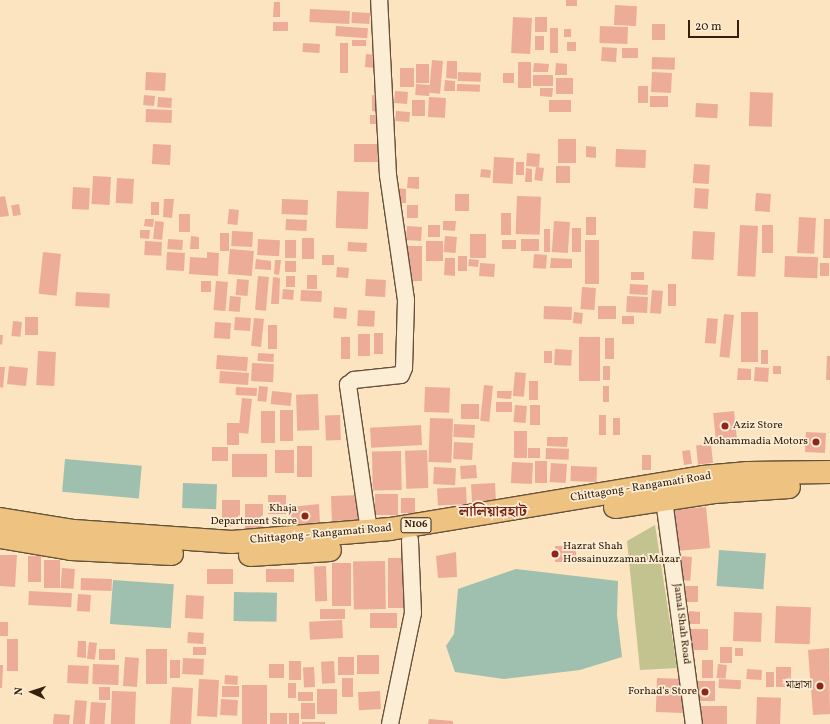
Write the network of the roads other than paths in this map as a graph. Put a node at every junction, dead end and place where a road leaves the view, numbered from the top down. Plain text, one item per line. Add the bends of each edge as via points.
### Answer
1 (379, 0) edge
2 (830, 472) edge
3 (830, 486) edge
4 (664, 500) junction
5 (0, 519) edge
6 (391, 536) junction
7 (0, 537) edge
8 (390, 724) edge
9 (694, 724) edge

1 - 6 street via 388,175 406,300 404,368 401,375 354,380 348,385
2 - 6 highway, Chittagong - Rangamati Road / N106 via 748,473 702,477
3 - 4 highway, Chittagong - Rangamati Road / N106 via 714,492
4 - 6 highway, Chittagong - Rangamati Road / N106
4 - 9 street, Jamal Shah Road
5 - 6 highway, Chittagong - Rangamati Road / N106 via 74,531 232,542
6 - 7 highway, Chittagong - Rangamati Road / N106 via 286,554 216,557 71,549
6 - 8 street via 413,613

